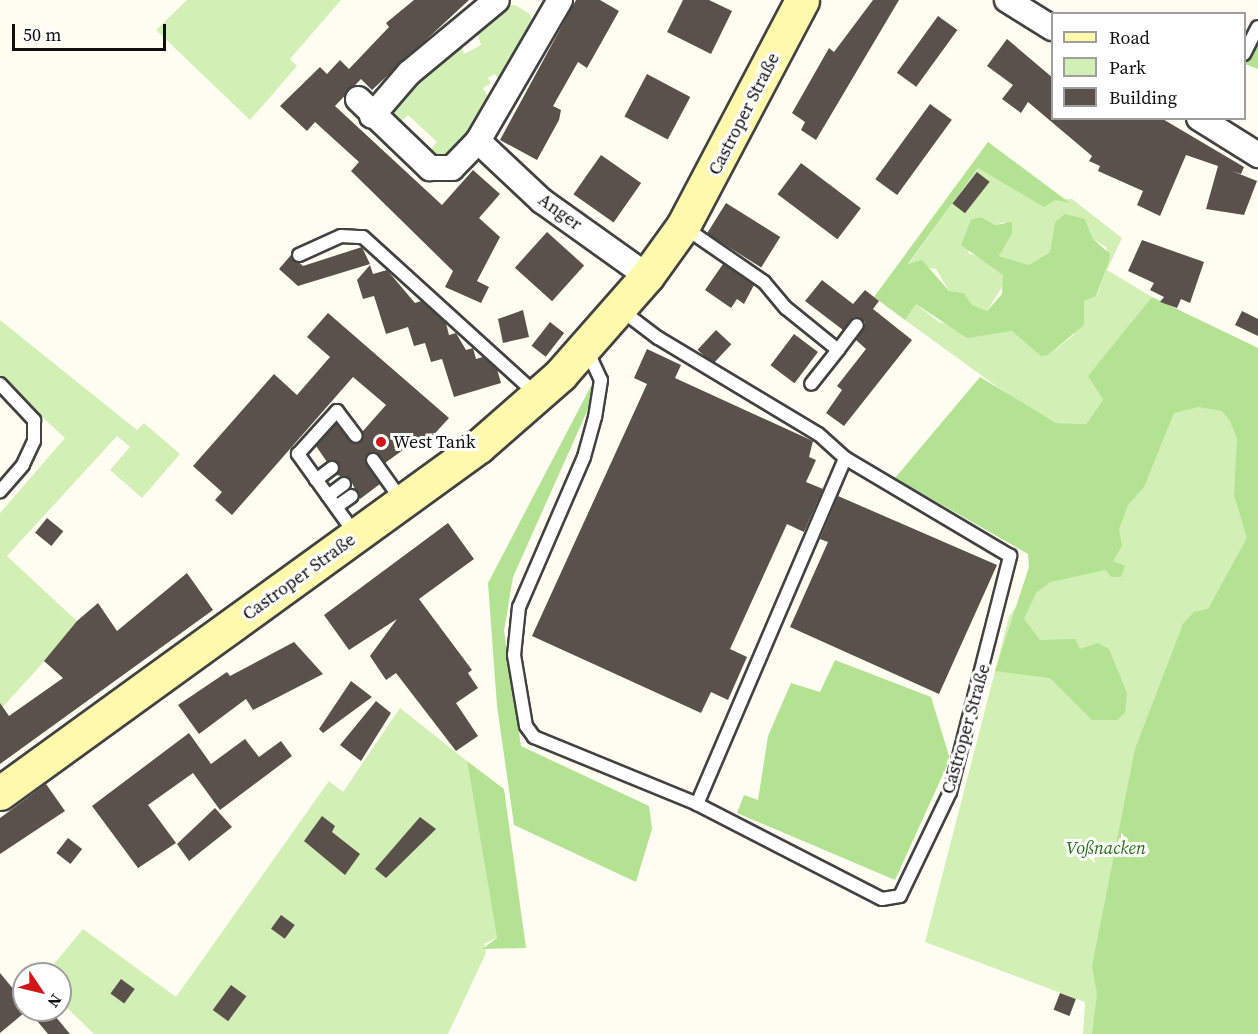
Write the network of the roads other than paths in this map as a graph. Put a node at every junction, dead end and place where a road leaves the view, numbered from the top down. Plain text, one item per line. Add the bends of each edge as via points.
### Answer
1 (497, 0) edge
2 (802, 0) edge
3 (1007, 0) edge
4 (552, 3) edge
5 (1051, 27) edge
6 (1258, 27) edge
7 (1246, 52) edge
8 (1203, 120) edge
9 (478, 141) junction
10 (1258, 155) edge
11 (683, 226) junction
12 (299, 255) dead end
13 (647, 276) junction
14 (620, 309) junction
15 (857, 325) dead end
16 (586, 348) junction
17 (838, 350) junction
18 (0, 384) edge
19 (811, 384) dead end
20 (538, 396) junction
21 (356, 436) dead end
22 (845, 458) junction
23 (372, 463) dead end
24 (332, 468) dead end
25 (316, 480) junction
26 (344, 484) dead end
27 (0, 491) edge
28 (328, 496) junction
29 (352, 496) dead end
30 (403, 502) junction
31 (336, 507) junction
32 (356, 536) junction
33 (0, 793) edge
34 (697, 804) junction

1 - 9 street via 365,107 440,172 452,168
2 - 11 main road, Castroper Straße via 730,146
3 - 5 street
4 - 9 street
6 - 7 lane
8 - 10 street
9 - 13 street, Anger via 542,201
11 - 13 main road, Castroper Straße
11 - 17 lane via 764,282 786,308
12 - 20 lane via 341,236 363,237
13 - 14 main road, Castroper Straße
14 - 16 main road, Castroper Straße
14 - 22 lane, Castroper Straße via 658,338 818,434
15 - 17 lane
16 - 20 main road, Castroper Straße
16 - 34 lane, Castroper Straße via 601,380 595,417 584,457 519,607 514,655 526,726 534,737
17 - 19 lane
18 - 27 lane via 34,420 34,441 23,465
20 - 30 main road, Castroper Straße
21 - 25 lane via 337,411 298,454
22 - 34 lane
22 - 34 lane, Castroper Straße via 1010,556 950,792 906,887 889,900
23 - 30 lane
24 - 25 lane
25 - 28 lane
26 - 28 lane
28 - 31 lane
29 - 31 lane
30 - 32 main road, Castroper Straße
31 - 32 lane
32 - 33 main road, Castroper Straße

